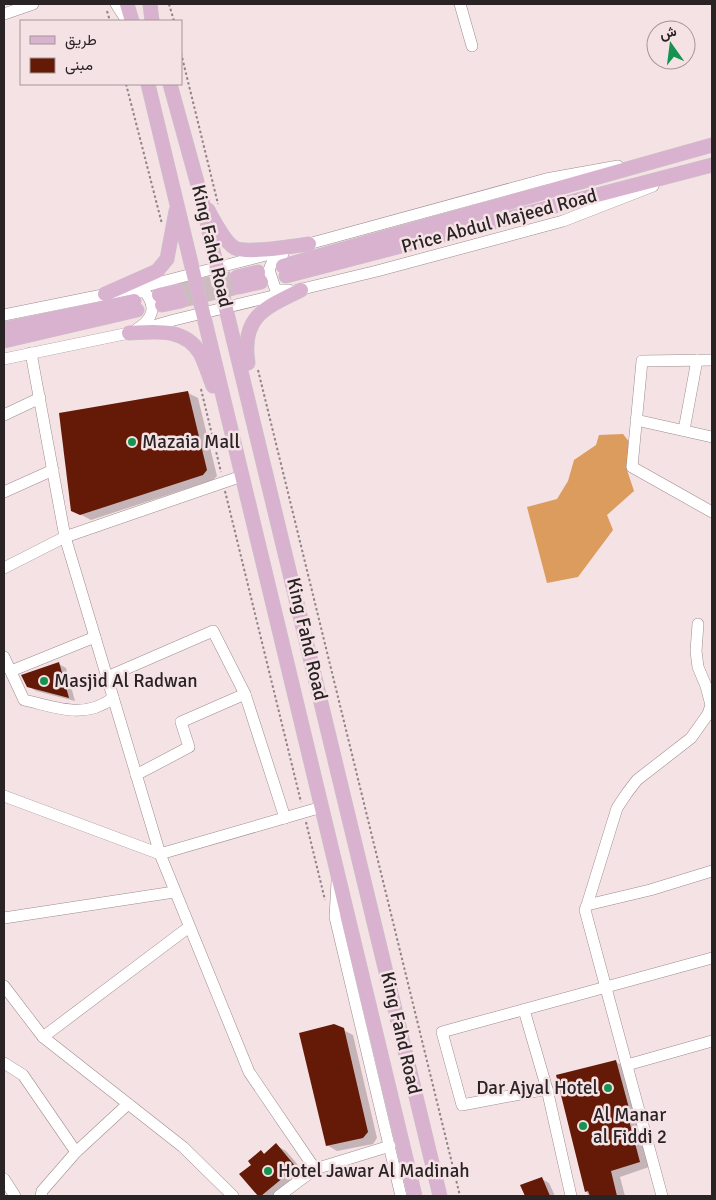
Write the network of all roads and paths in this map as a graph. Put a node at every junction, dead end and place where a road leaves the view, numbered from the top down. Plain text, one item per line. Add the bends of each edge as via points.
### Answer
1 (34, 4) edge
2 (106, 4) edge
3 (116, 4) edge
4 (127, 4) edge
5 (150, 4) edge
6 (156, 4) edge
7 (169, 4) edge
8 (460, 4) edge
9 (4, 14) edge
10 (110, 20) edge
11 (126, 20) edge
12 (132, 20) edge
13 (154, 20) edge
14 (154, 20) edge
15 (174, 20) edge
16 (472, 46) dead end
17 (182, 57) edge
18 (126, 85) edge
19 (148, 85) edge
20 (170, 85) edge
21 (712, 144) edge
22 (681, 154) junction
23 (712, 166) edge
24 (691, 171) junction
25 (202, 200) junction
26 (177, 206) junction
27 (219, 208) dead end
28 (164, 231) dead end
29 (309, 244) junction
30 (294, 248) junction
31 (217, 268) junction
32 (193, 274) junction
33 (260, 277) dead end
34 (238, 282) tunnel mouth
35 (301, 290) junction
36 (108, 294) junction
37 (179, 296) tunnel mouth
38 (160, 300) dead end
39 (226, 309) junction
40 (203, 314) junction
41 (4, 315) edge
42 (4, 328) edge
43 (129, 333) junction
44 (4, 341) edge
45 (31, 354) junction
46 (4, 359) edge
47 (698, 360) junction
48 (712, 360) edge
49 (257, 366) dead end
50 (199, 383) dead end
51 (40, 398) junction
52 (4, 415) edge
53 (636, 420) junction
54 (684, 430) junction
55 (712, 437) edge
56 (259, 438) junction
57 (234, 442) junction
58 (53, 470) junction
59 (242, 476) junction
60 (223, 482) junction
61 (4, 492) edge
62 (712, 510) edge
63 (66, 537) junction
64 (4, 568) edge
65 (698, 624) dead end
66 (95, 637) junction
67 (4, 657) edge
68 (10, 671) junction
69 (107, 677) junction
70 (245, 694) junction
71 (113, 698) junction
72 (136, 774) junction
73 (4, 796) edge
74 (322, 807) junction
75 (304, 812) junction
76 (284, 818) junction
77 (160, 854) junction
78 (337, 871) junction
79 (712, 871) edge
80 (174, 892) junction
81 (587, 905) junction
82 (327, 907) dead end
83 (4, 918) edge
84 (190, 927) junction
85 (712, 958) edge
86 (4, 986) edge
87 (606, 987) junction
88 (524, 1010) junction
89 (44, 1037) junction
90 (712, 1040) edge
91 (4, 1062) edge
92 (627, 1065) junction
93 (547, 1089) junction
94 (128, 1104) junction
95 (390, 1146) junction
96 (76, 1152) junction
97 (315, 1169) junction
98 (4, 1179) edge
99 (15, 1196) edge
100 (41, 1196) edge
101 (233, 1196) edge
102 (279, 1196) edge
103 (401, 1196) edge
104 (415, 1196) edge
105 (440, 1196) edge
106 (460, 1196) edge
107 (571, 1196) edge
108 (662, 1196) edge

1 - 9 street
2 - 10 path
3 - 11 street
4 - 12 main road
5 - 13 main road
6 - 14 street
7 - 15 path
8 - 16 street
17 - 27 path
18 - 28 path
19 - 26 main road, King Fahd Road
20 - 25 main road, King Fahd Road
21 - 22 main road, Price Abdul Majeed Road
22 - 24 main road, Price Abdul Majeed Road via 284,271
22 - 29 street via 546,179
23 - 24 main road, Price Abdul Majeed Road
24 - 35 street via 563,221
25 - 29 main road via 234,248 248,250
25 - 31 main road, King Fahd Road
26 - 32 main road, King Fahd Road
26 - 36 main road via 167,259 157,271
29 - 30 street
30 - 31 street
30 - 35 street via 273,260 268,270 278,290
31 - 32 street
31 - 39 main road, King Fahd Road
32 - 36 street
32 - 40 main road, King Fahd Road
33 - 34 main road
35 - 39 street
35 - 56 main road via 267,306 248,332 246,347
36 - 41 street
36 - 43 street via 145,292 151,299 149,319
37 - 38 main road
39 - 40 street
39 - 56 main road, King Fahd Road
40 - 43 street
40 - 57 main road, King Fahd Road
42 - 44 main road via 136,306
43 - 45 street
43 - 57 main road via 177,334 193,344 200,354
45 - 46 street
45 - 51 street
47 - 48 street
47 - 53 street via 642,362
47 - 54 street
49 - 106 path
50 - 60 path
51 - 52 street
51 - 58 street
53 - 54 street
53 - 62 street via 632,467
54 - 55 street
56 - 105 main road, King Fahd Road
57 - 59 main road, King Fahd Road
58 - 61 street
58 - 63 street
59 - 60 street
59 - 74 main road, King Fahd Road
60 - 63 street
60 - 75 path
63 - 64 street
63 - 66 street
65 - 81 street via 696,651 711,705 708,714 691,738 637,780 617,808
66 - 68 street
66 - 69 street
67 - 68 street
68 - 71 street via 24,700 76,712 104,705
69 - 70 street via 213,631
69 - 71 street
70 - 72 street via 181,722 189,747
70 - 76 street
71 - 72 street
72 - 77 street
73 - 77 street
74 - 75 street
74 - 78 main road, King Fahd Road
75 - 76 street
75 - 82 path
76 - 77 street
77 - 80 street
78 - 95 street via 335,917
78 - 104 main road, King Fahd Road
79 - 81 street
80 - 83 street
80 - 84 street
81 - 87 street via 585,910
84 - 89 street
84 - 97 street via 249,1072
85 - 87 street
86 - 89 street
87 - 88 street
87 - 92 street
88 - 93 street
88 - 93 street via 442,1032 462,1105
89 - 94 street
90 - 92 street
91 - 96 street via 23,1075
92 - 108 street
93 - 107 street
94 - 96 street
94 - 101 street via 183,1147
95 - 97 street
95 - 103 street
96 - 100 street
97 - 102 street
98 - 99 street

